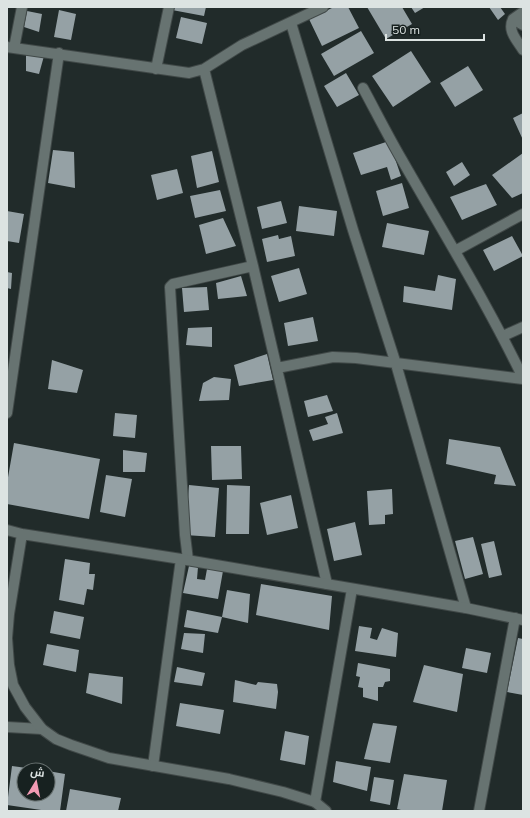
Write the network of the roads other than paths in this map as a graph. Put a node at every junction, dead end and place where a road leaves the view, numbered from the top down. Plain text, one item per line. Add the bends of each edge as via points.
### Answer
1 (22, 7) edge
2 (168, 7) edge
3 (323, 7) edge
4 (523, 12) edge
5 (513, 19) junction
6 (292, 23) junction
7 (523, 25) edge
8 (11, 47) edge
9 (523, 50) edge
10 (59, 53) junction
11 (156, 69) junction
12 (204, 69) junction
13 (363, 88) dead end
14 (523, 214) edge
15 (455, 250) junction
16 (253, 266) junction
17 (523, 327) edge
18 (503, 336) junction
19 (396, 364) junction
20 (277, 368) junction
21 (523, 379) edge
22 (7, 413) edge
23 (7, 530) edge
24 (22, 534) junction
25 (185, 559) junction
26 (327, 584) junction
27 (352, 589) junction
28 (466, 608) junction
29 (519, 619) edge
30 (7, 727) edge
31 (42, 729) junction
32 (154, 766) junction
33 (314, 802) junction
34 (326, 811) edge
35 (479, 811) edge

1 - 8 street
2 - 11 street
3 - 6 street
4 - 5 street
5 - 7 street
5 - 9 street via 510,30
6 - 12 street via 242,46
6 - 19 street via 353,230
8 - 10 street
10 - 11 street
10 - 22 street
11 - 12 street via 189,73
12 - 16 street
13 - 15 street
14 - 15 street
15 - 18 street
16 - 20 street
16 - 25 street via 173,284 170,287
17 - 18 street
18 - 21 street
19 - 20 street via 333,357
19 - 21 street
19 - 28 street
20 - 26 street
23 - 24 street
24 - 25 street
24 - 31 street via 9,614 9,665 13,685
25 - 26 street
25 - 32 street
26 - 27 street
27 - 28 street
27 - 33 street
28 - 29 street
29 - 35 street
30 - 31 street
31 - 32 street via 56,739 109,758
32 - 33 street via 229,779
33 - 34 street

